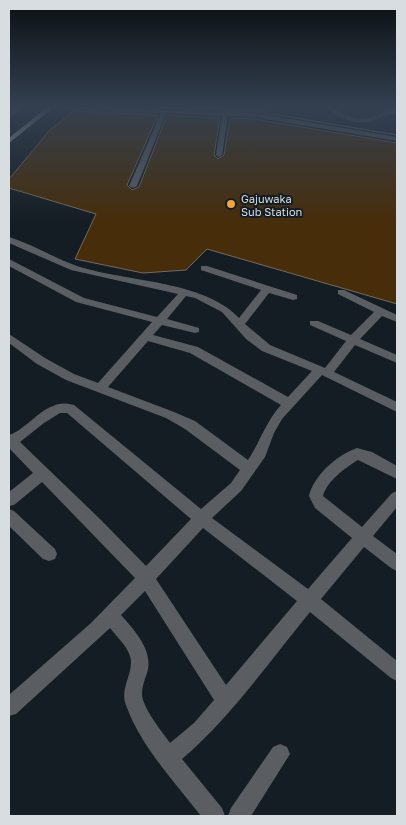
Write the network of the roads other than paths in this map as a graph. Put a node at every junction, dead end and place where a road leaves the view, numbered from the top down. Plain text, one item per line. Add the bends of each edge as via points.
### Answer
1 (150, 146) edge
2 (221, 146) edge
3 (219, 155) dead end
4 (133, 186) dead end
5 (9, 240) edge
6 (9, 262) edge
7 (204, 268) dead end
8 (266, 289) junction
9 (185, 292) junction
10 (341, 292) dead end
11 (293, 297) dead end
12 (381, 311) junction
13 (397, 319) edge
14 (160, 321) junction
15 (314, 323) dead end
16 (240, 324) junction
17 (195, 330) dead end
18 (145, 337) junction
19 (9, 338) edge
20 (353, 340) junction
21 (397, 359) edge
22 (323, 371) junction
23 (100, 388) junction
24 (290, 404) junction
25 (397, 407) edge
26 (10, 441) edge
27 (250, 469) junction
28 (43, 473) junction
29 (397, 474) edge
30 (397, 497) edge
31 (9, 500) edge
32 (9, 516) edge
33 (202, 519) junction
34 (363, 536) junction
35 (49, 554) dead end
36 (397, 563) edge
37 (146, 578) junction
38 (309, 600) junction
39 (110, 615) junction
40 (397, 672) edge
41 (11, 700) edge
42 (226, 702) junction
43 (280, 754) dead end
44 (168, 758) junction
45 (214, 816) edge
46 (239, 816) edge

1 - 4 street
2 - 3 street
5 - 9 street via 74,268
6 - 14 street via 80,300
7 - 8 street
8 - 11 street
8 - 16 street
9 - 14 street
9 - 16 street via 226,310
10 - 12 street
12 - 13 street
12 - 20 street
14 - 17 street
14 - 18 street
15 - 20 street
16 - 22 street via 266,348
18 - 23 street
18 - 24 street via 194,350
19 - 23 street via 70,377
20 - 21 street
20 - 22 street
22 - 24 street
22 - 25 street
23 - 27 street via 190,425
24 - 27 street via 268,432
26 - 28 street
26 - 33 street via 56,409 66,406
27 - 33 street
28 - 31 street
28 - 37 street
29 - 34 street via 367,456 356,454 319,486 315,494 317,501
30 - 34 street
32 - 35 street
33 - 37 street
33 - 38 street
34 - 36 street
34 - 38 street
37 - 39 street
37 - 42 street
38 - 40 street
38 - 42 street
39 - 41 street
39 - 44 street via 136,648 140,658 131,687 132,696
42 - 44 street via 201,730
43 - 46 street
44 - 45 street

